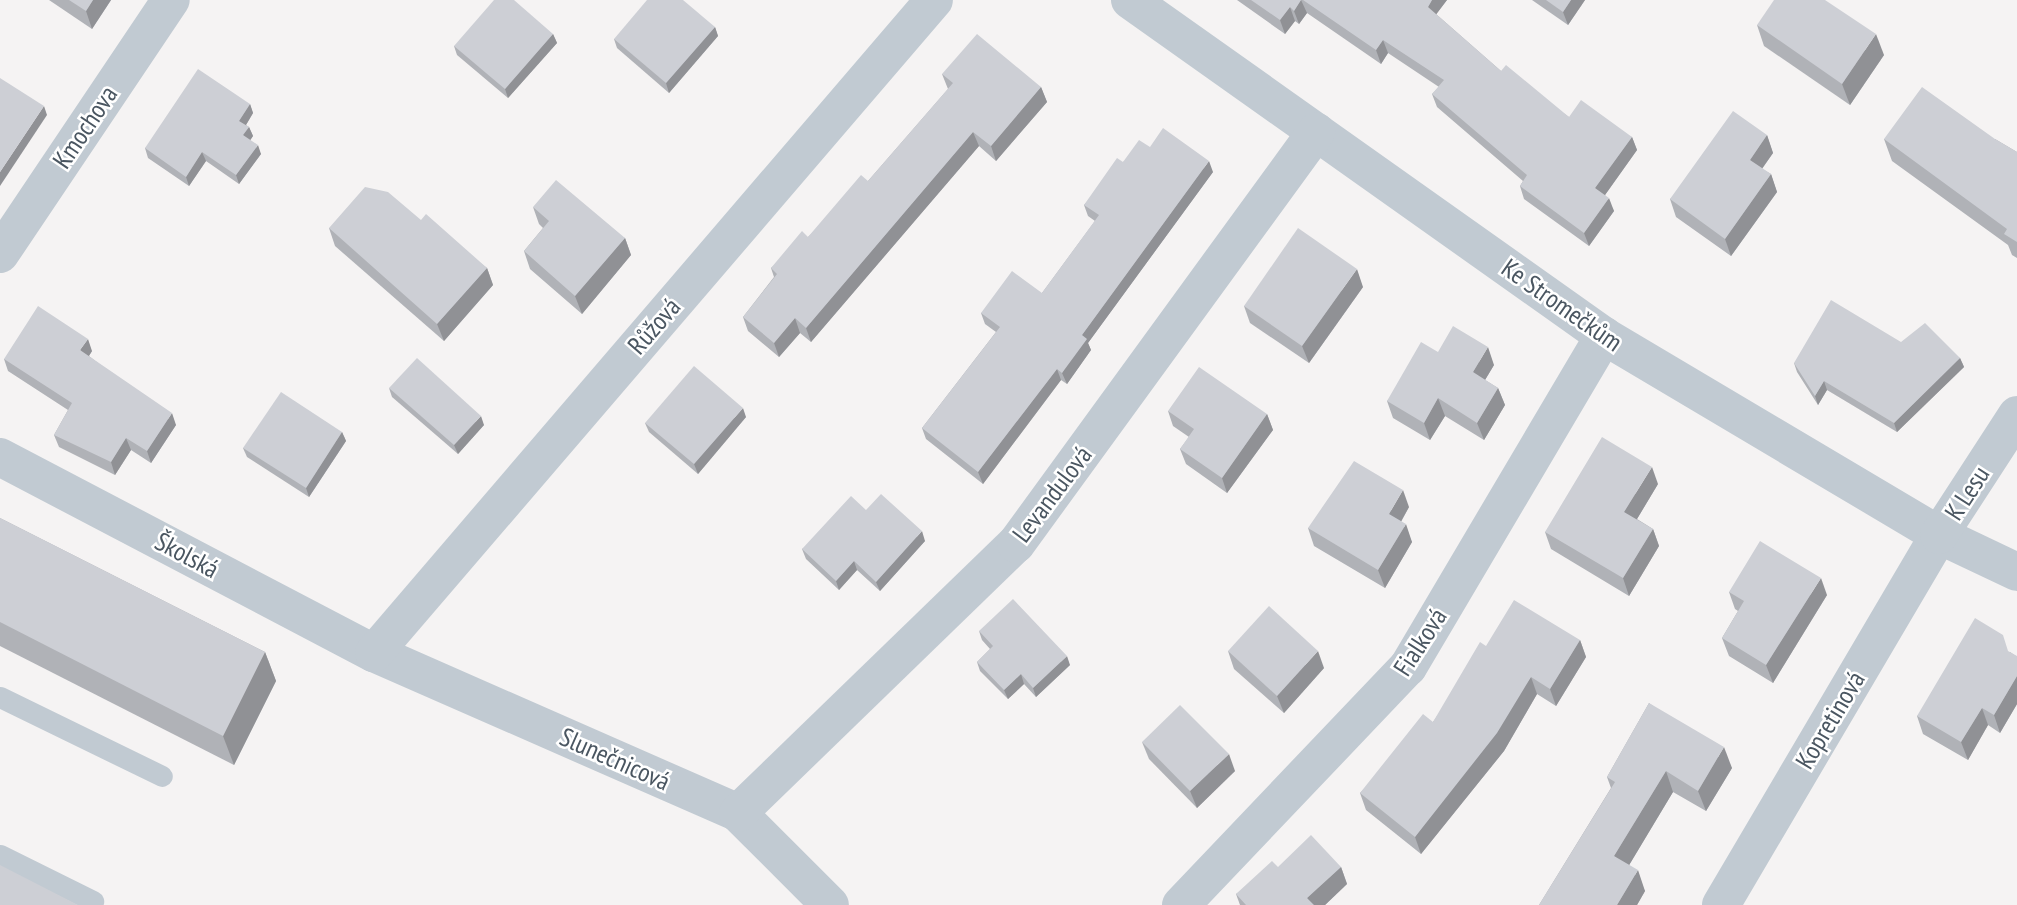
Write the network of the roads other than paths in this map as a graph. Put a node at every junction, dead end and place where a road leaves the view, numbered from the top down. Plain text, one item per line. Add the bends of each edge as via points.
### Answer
1 (171, 0) edge
2 (934, 0) edge
3 (1130, 0) edge
4 (1317, 132) junction
5 (0, 254) edge
6 (1604, 336) junction
7 (2017, 415) edge
8 (0, 457) edge
9 (1939, 535) junction
10 (2017, 572) edge
11 (374, 653) junction
12 (0, 697) edge
13 (162, 776) dead end
14 (738, 813) junction
15 (0, 855) edge
16 (93, 901) dead end
17 (830, 905) edge
18 (1181, 905) edge
19 (1721, 905) edge

1 - 5 street, Kmochova
2 - 11 street, Růžová
3 - 4 street, Ke Stromečkům
4 - 6 street, Ke Stromečkům
4 - 14 street, Levandulová via 1016,544
6 - 9 street, Ke Stromečkům
6 - 18 street, Fialková via 1408,667
7 - 9 street, K Lesu
8 - 11 street, Školská
9 - 10 street, Ke Stromečkům
9 - 19 street, Kopretinová
11 - 14 street, Slunečnicová
12 - 13 lane
14 - 17 street, Slunečnicová
15 - 16 lane

